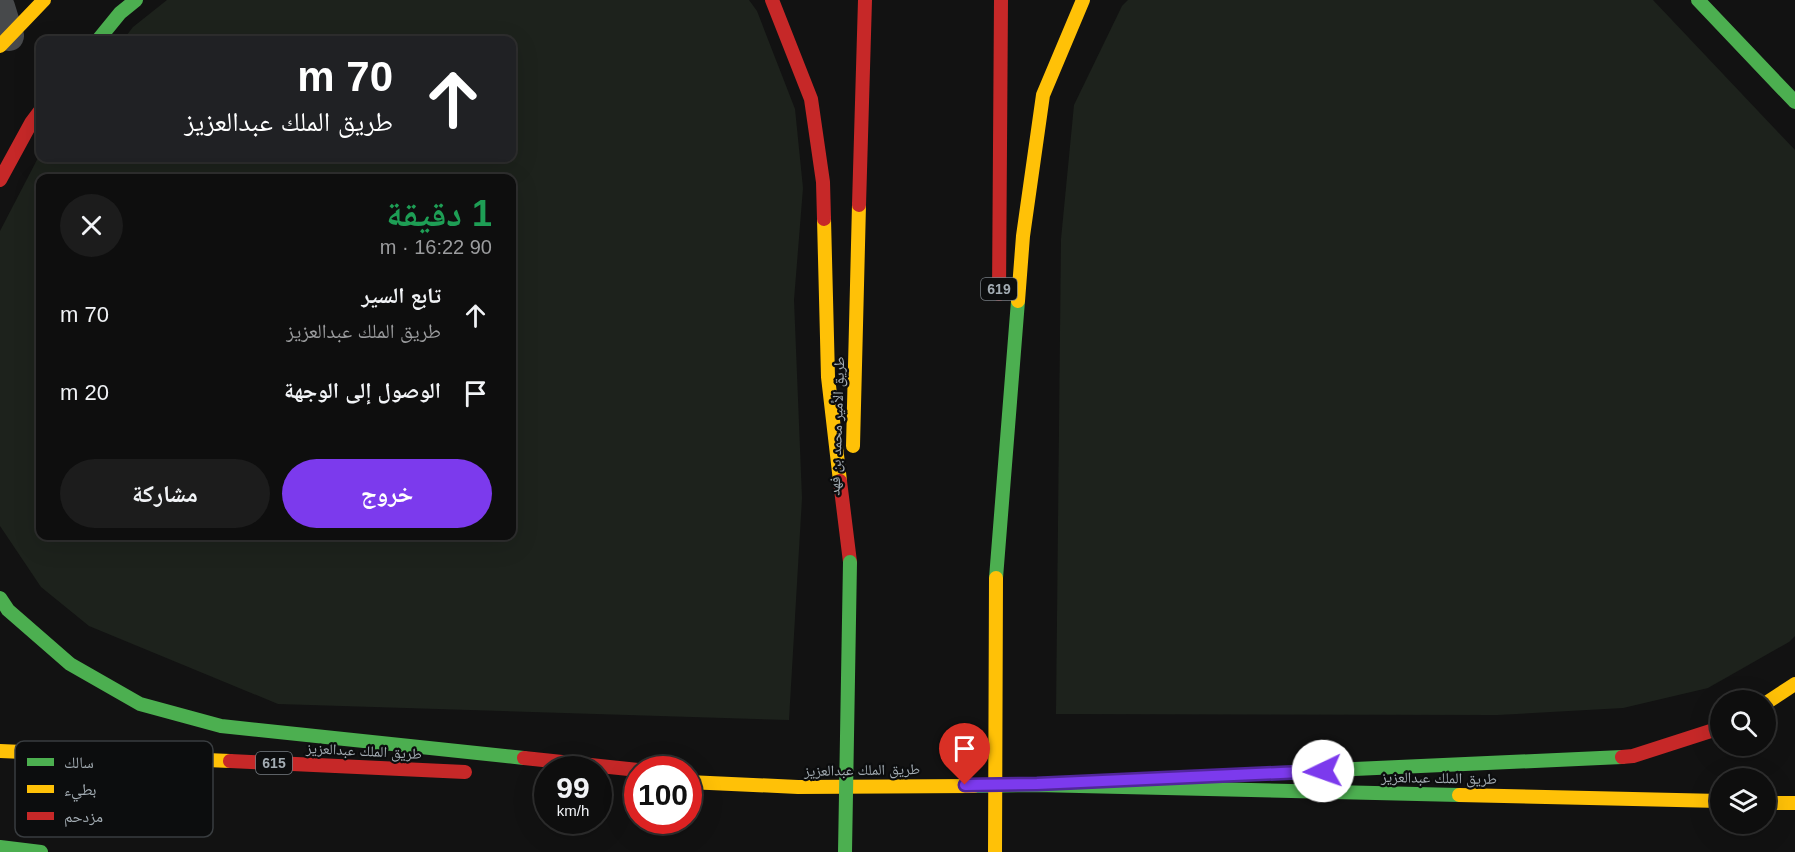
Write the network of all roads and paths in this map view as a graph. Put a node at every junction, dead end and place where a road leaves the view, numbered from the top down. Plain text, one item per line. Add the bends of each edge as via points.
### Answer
1 (44, 0) edge
2 (136, 0) edge
3 (772, 0) edge
4 (865, 0) edge
5 (1001, 0) edge
6 (1083, 0) edge
7 (1698, 0) edge
8 (0, 7) edge
9 (101, 36) edge
10 (5, 41) edge
11 (1795, 102) edge
12 (36, 116) edge
13 (0, 180) edge
14 (999, 307) dead end
15 (998, 377) dead end
16 (850, 561) junction
17 (996, 578) junction
18 (0, 598) edge
19 (1795, 684) edge
20 (1776, 696) edge
21 (1710, 731) edge
22 (0, 751) edge
23 (15, 752) edge
24 (213, 760) edge
25 (624, 769) edge
26 (476, 772) dead end
27 (1299, 772) dead end
28 (1228, 775) dead end
29 (702, 777) edge
30 (702, 783) edge
31 (1037, 784) junction
32 (798, 787) junction
33 (1710, 801) edge
34 (1776, 803) edge
35 (1795, 803) edge
36 (0, 847) edge
37 (41, 852) edge
38 (845, 852) edge
39 (995, 852) edge

1 - 10 main road
2 - 9 main road
3 - 16 main road via 811,99 823,182 828,377
4 - 16 main road, طريق الأمير محمد بن فهد
5 - 14 main road, 619
6 - 17 main road via 1043,95 1023,236
7 - 11 main road
8 - 10 street
12 - 13 main road
15 - 17 main road
16 - 38 main road, طريق الأمير محمد بن فهد, bridge
17 - 39 main road, bridge
18 - 25 main road via 8,610 70,664 140,704 221,726
19 - 20 main road
21 - 27 main road via 1633,756
22 - 23 main road, طريق الملك عبدالعزيز / 615
24 - 26 main road, طريق الملك عبدالعزيز / 615
28 - 31 main road
29 - 32 main road
30 - 32 main road, طريق الملك عبدالعزيز
31 - 32 main road, طريق الملك عبدالعزيز
31 - 33 main road, طريق الملك عبدالعزيز
34 - 35 main road
36 - 37 main road

